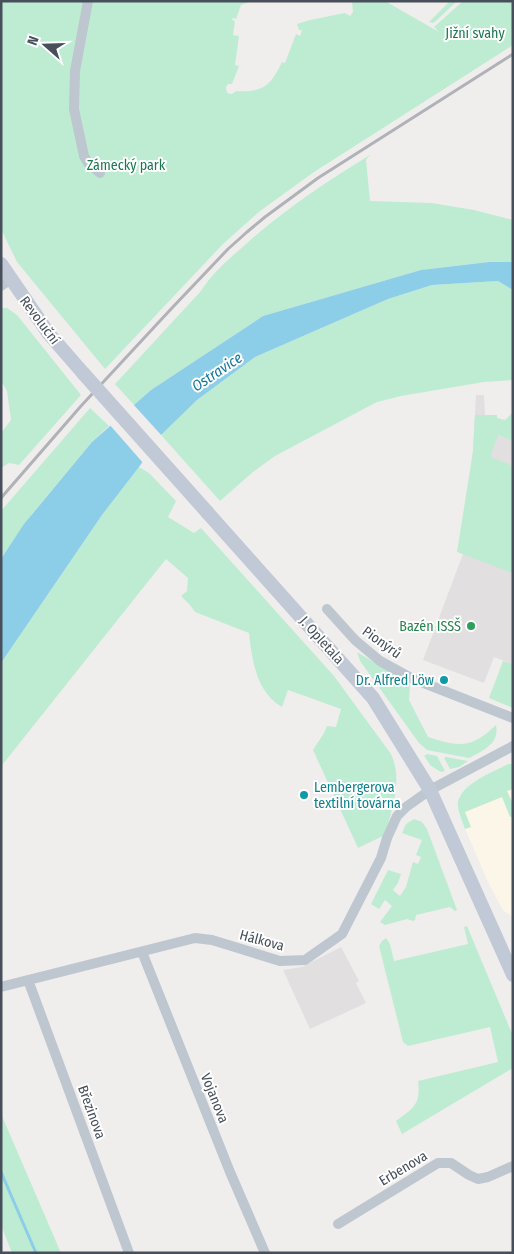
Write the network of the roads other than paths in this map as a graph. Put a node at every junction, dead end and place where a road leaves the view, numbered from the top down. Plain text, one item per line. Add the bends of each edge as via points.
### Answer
1 (88, 1) edge
2 (100, 174) dead end
3 (1, 264) edge
4 (6, 283) edge
5 (82, 373) joint
6 (328, 609) dead end
7 (513, 718) edge
8 (513, 746) edge
9 (430, 790) junction
10 (142, 952) junction
11 (513, 976) edge
12 (28, 980) junction
13 (1, 987) edge
14 (513, 1166) edge
15 (338, 1224) dead end
16 (129, 1253) edge
17 (266, 1253) edge

1 - 2 street via 75,71 74,109 84,156
3 - 4 main road, Revoluční
4 - 5 main road, Revoluční
5 - 9 main road, J. Opletala, bridge via 373,698
6 - 7 street, Pionýrů via 354,640 380,661 412,678
8 - 9 street
9 - 10 street, Hálkova via 398,816 381,858 342,934 305,960 280,961 212,940 195,938
9 - 11 main road, J. Opletala
10 - 12 street, Hálkova
10 - 17 street, Vojanova
12 - 13 street, Hálkova
12 - 16 street, Březinova
14 - 15 street, Erbenova via 478,1179 451,1163 438,1162

